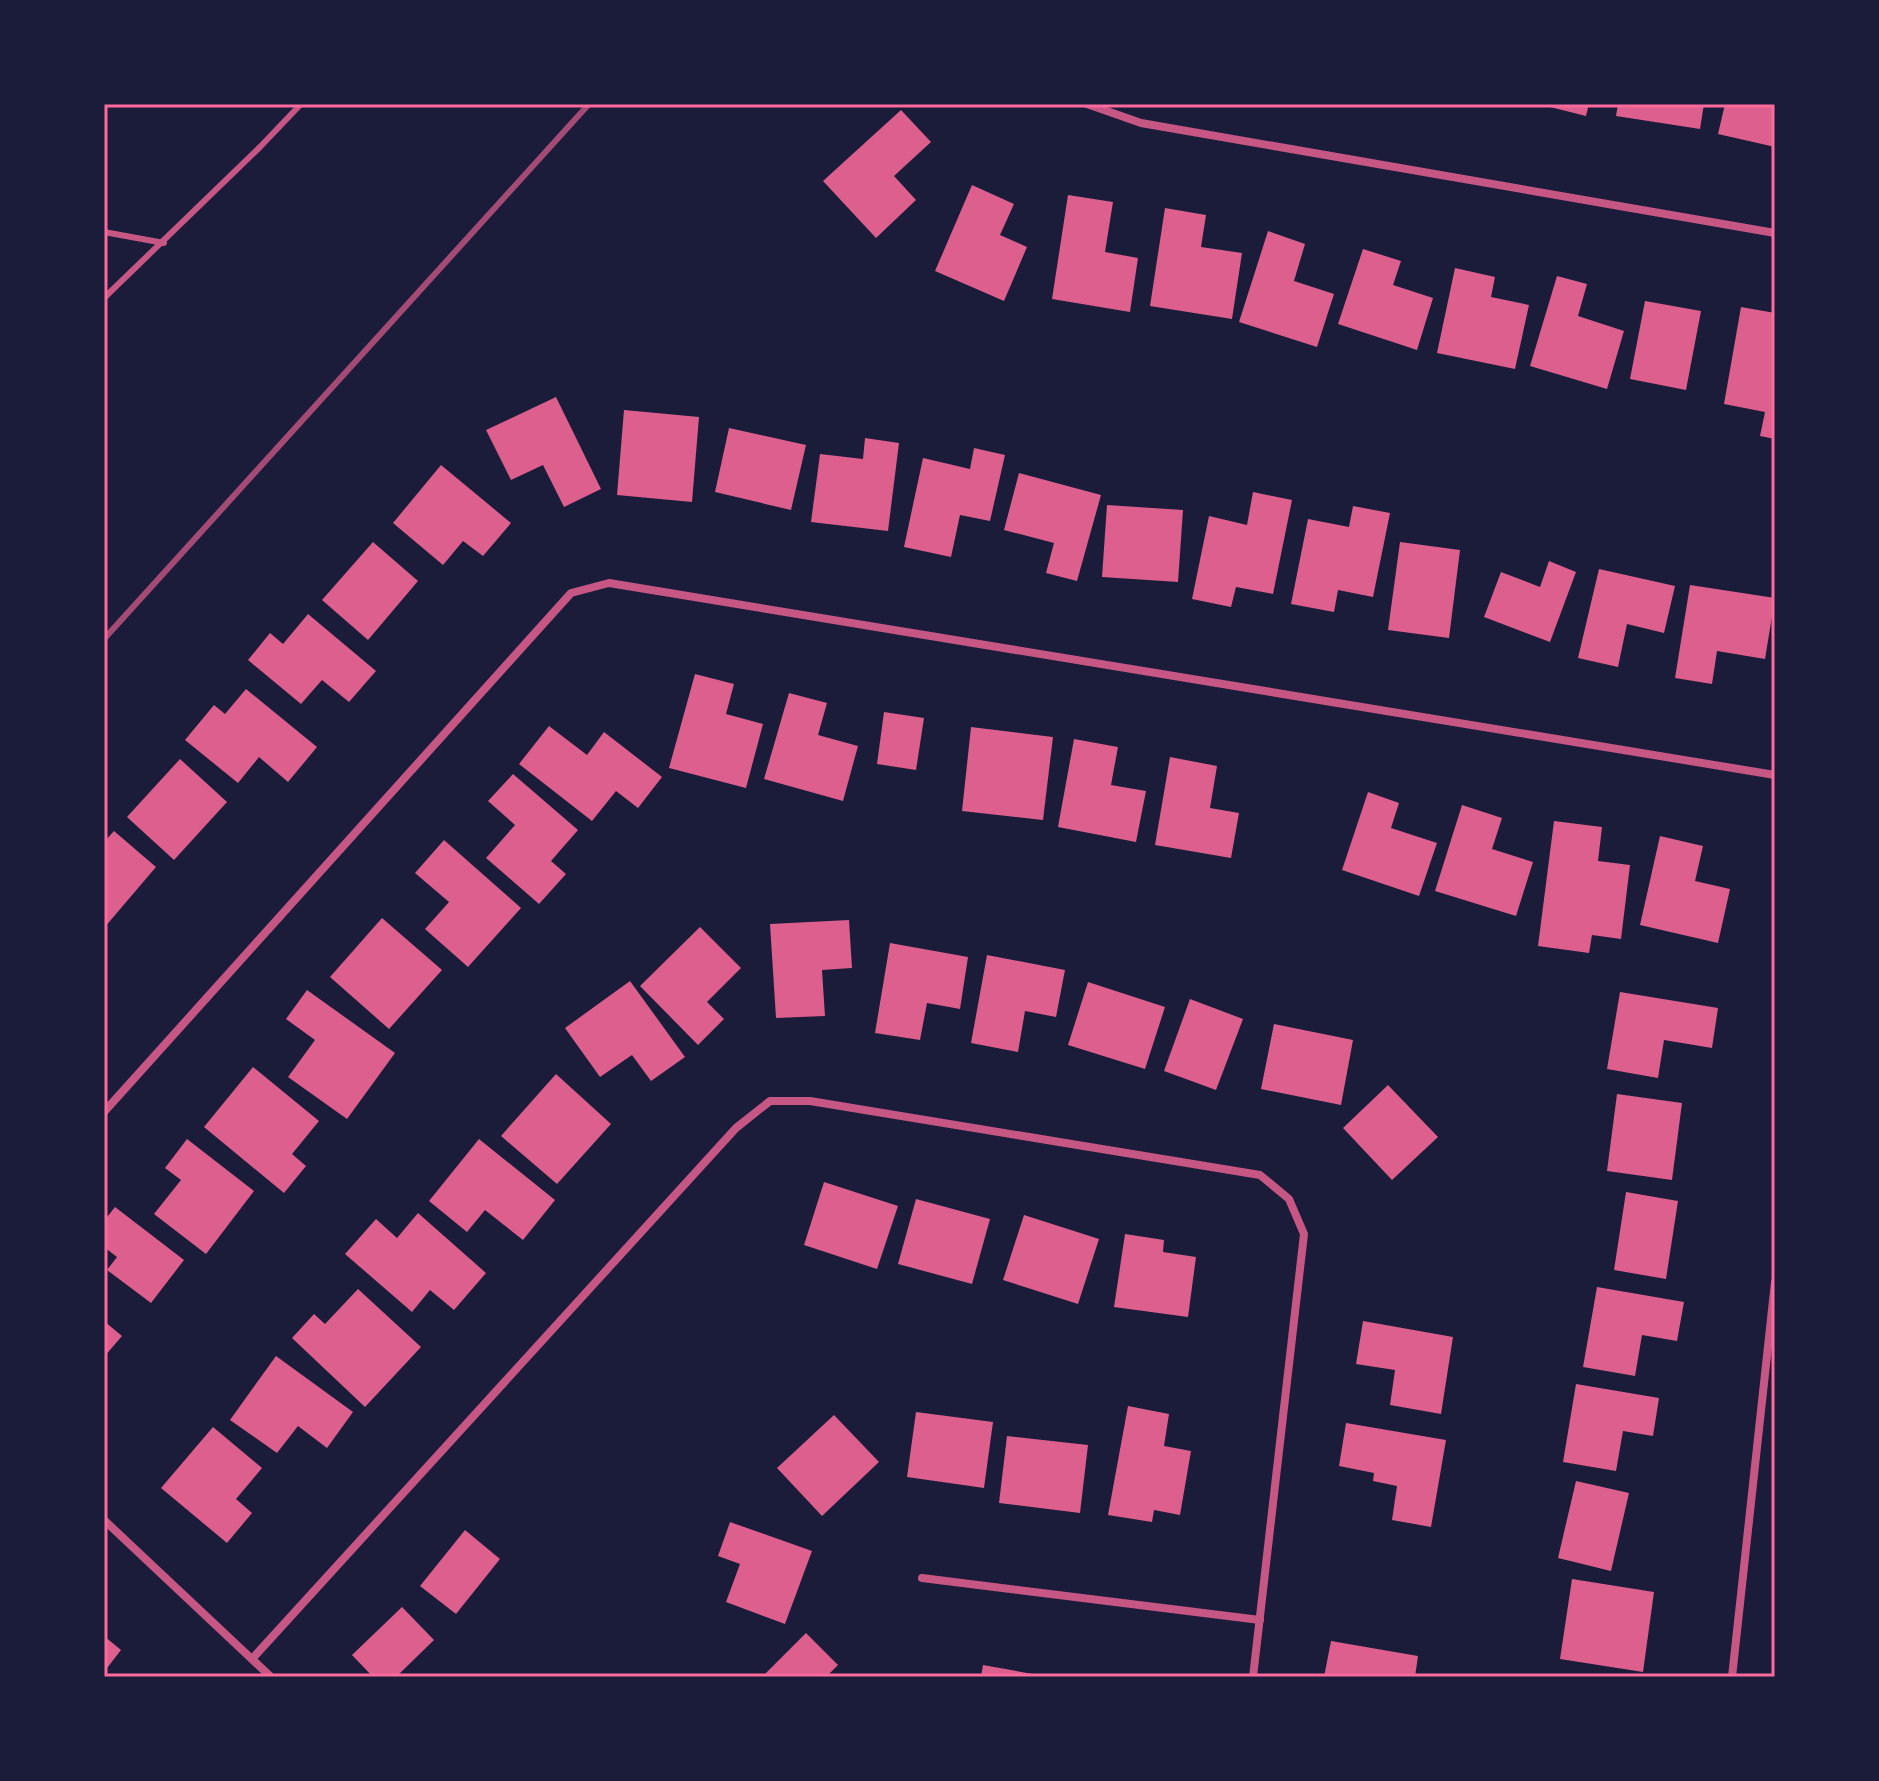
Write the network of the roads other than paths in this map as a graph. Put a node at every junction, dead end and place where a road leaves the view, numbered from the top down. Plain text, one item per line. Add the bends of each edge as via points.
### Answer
1 (301, 104) edge
2 (1087, 104) edge
3 (104, 232) edge
4 (1775, 233) edge
5 (164, 243) junction
6 (104, 298) edge
7 (1775, 775) edge
8 (104, 1112) edge
9 (1775, 1282) edge
10 (104, 1520) edge
11 (922, 1578) dead end
12 (1260, 1620) junction
13 (252, 1659) junction
14 (271, 1677) edge
15 (1253, 1677) edge
16 (1732, 1677) edge

1 - 5 lane
2 - 4 street via 1141,123
3 - 5 lane
5 - 6 lane
7 - 8 street via 609,583 571,593
9 - 16 street
10 - 13 street
11 - 12 street
12 - 13 street via 1304,1234 1289,1199 1260,1175 810,1101 770,1101 736,1128
12 - 15 street
13 - 14 street

